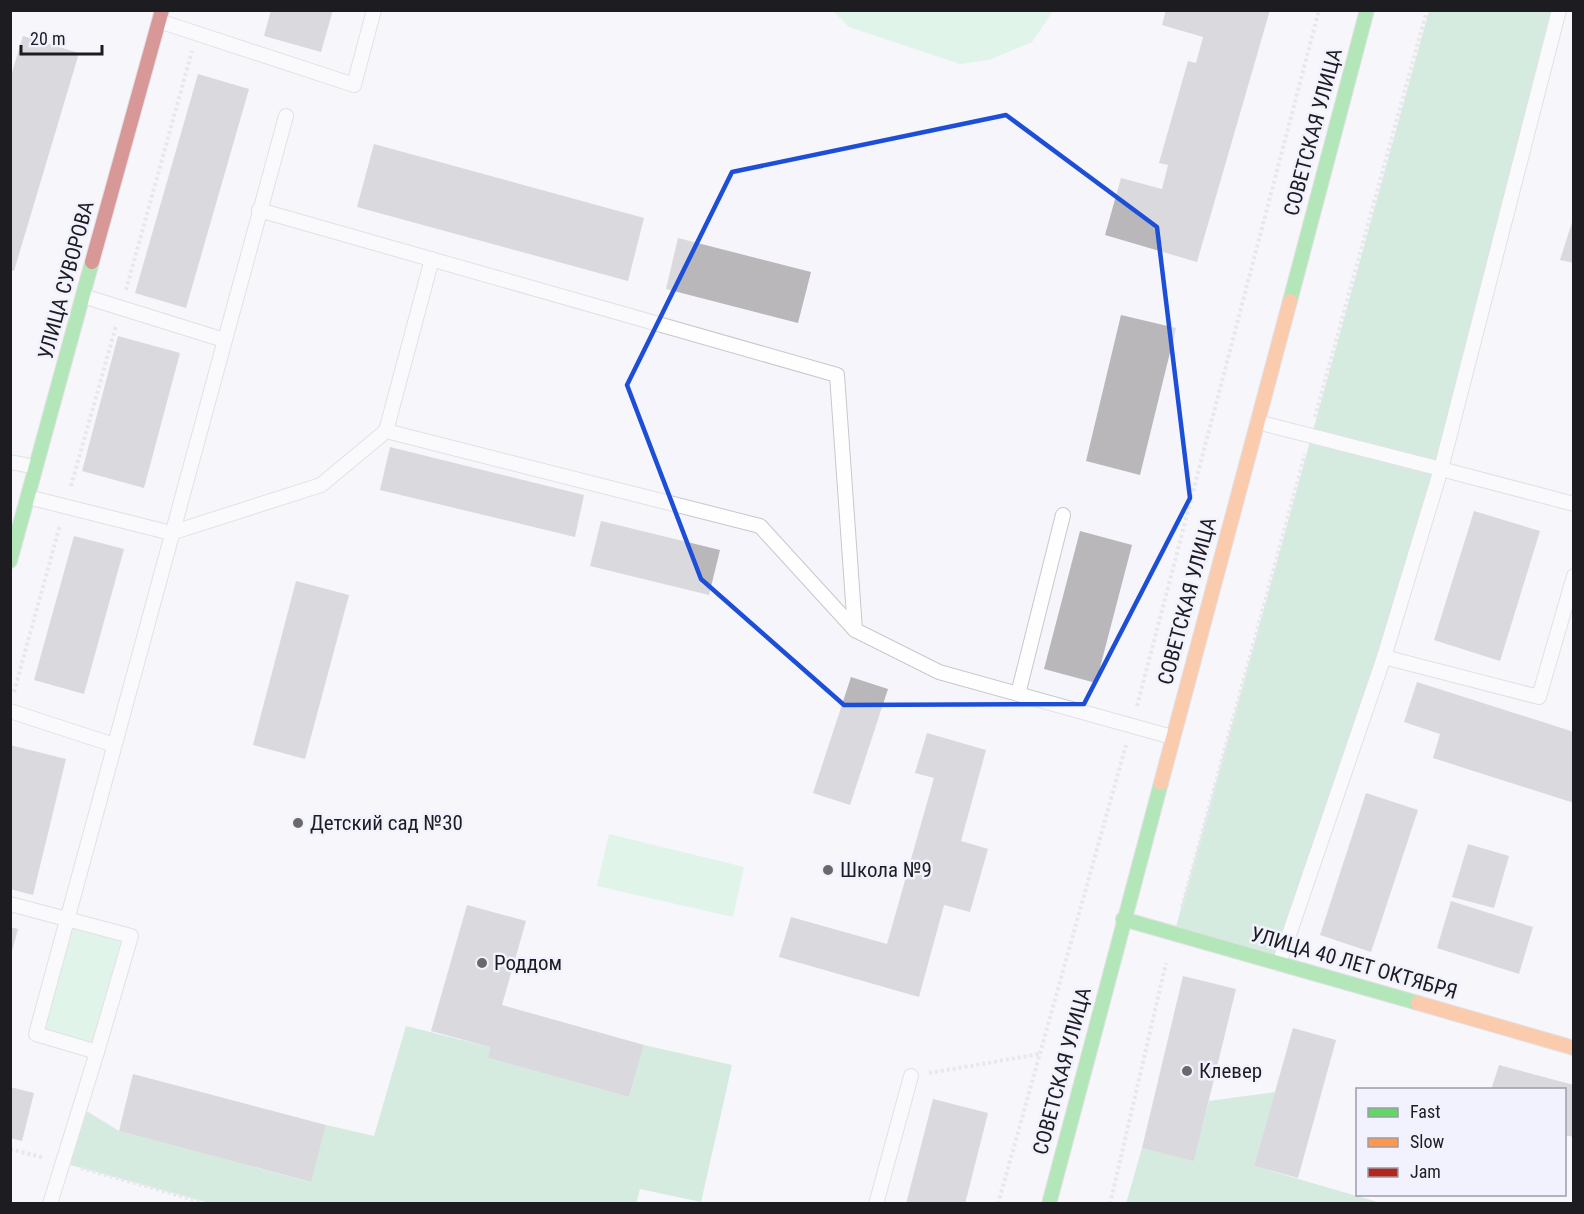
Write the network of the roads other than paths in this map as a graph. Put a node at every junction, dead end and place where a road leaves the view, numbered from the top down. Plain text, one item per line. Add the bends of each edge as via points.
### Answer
1 (374, 10) edge
2 (1367, 10) edge
3 (1559, 10) edge
4 (160, 16) edge
5 (286, 116) dead end
6 (259, 210) junction
7 (432, 259) junction
8 (83, 296) junction
9 (224, 340) junction
10 (1257, 422) junction
11 (386, 431) junction
12 (10, 462) edge
13 (36, 467) junction
14 (1441, 469) junction
15 (28, 497) junction
16 (1574, 504) edge
17 (1063, 515) dead end
18 (171, 533) junction
19 (10, 561) edge
20 (1574, 576) edge
21 (855, 630) junction
22 (1384, 657) junction
23 (1018, 694) junction
24 (10, 711) edge
25 (1172, 737) junction
26 (114, 745) junction
27 (10, 904) edge
28 (67, 918) junction
29 (1124, 919) junction
30 (1280, 964) junction
31 (1574, 1048) edge
32 (97, 1052) junction
33 (911, 1076) road end
34 (50, 1203) edge
35 (876, 1203) edge
36 (1049, 1203) edge

1 - 4 lane via 354,85 197,33
2 - 10 main road, СОВЕТСКАЯ УЛИЦА
3 - 14 lane
4 - 8 main road, УЛИЦА СУВОРОВА
5 - 6 lane
6 - 7 lane
6 - 9 lane
7 - 11 lane
7 - 21 lane via 837,375
8 - 9 lane
8 - 13 main road, УЛИЦА СУВОРОВА
9 - 18 lane
10 - 14 lane
10 - 25 main road, СОВЕТСКАЯ УЛИЦА
11 - 18 lane via 321,485
11 - 21 lane via 760,526
12 - 13 lane
13 - 15 main road, УЛИЦА СУВОРОВА
14 - 16 lane
14 - 22 lane
15 - 18 lane
15 - 19 main road, УЛИЦА СУВОРОВА
17 - 23 lane
18 - 26 lane
20 - 22 lane via 1539,697
21 - 23 lane via 939,672
22 - 30 lane
23 - 25 lane
24 - 26 lane
25 - 29 main road, СОВЕТСКАЯ УЛИЦА
26 - 28 lane
27 - 28 lane
28 - 32 lane via 36,1034
28 - 32 lane via 131,936
29 - 30 main road, УЛИЦА 40 ЛЕТ ОКТЯБРЯ
29 - 36 main road, СОВЕТСКАЯ УЛИЦА
30 - 31 main road, УЛИЦА 40 ЛЕТ ОКТЯБРЯ
32 - 34 lane
33 - 35 lane

